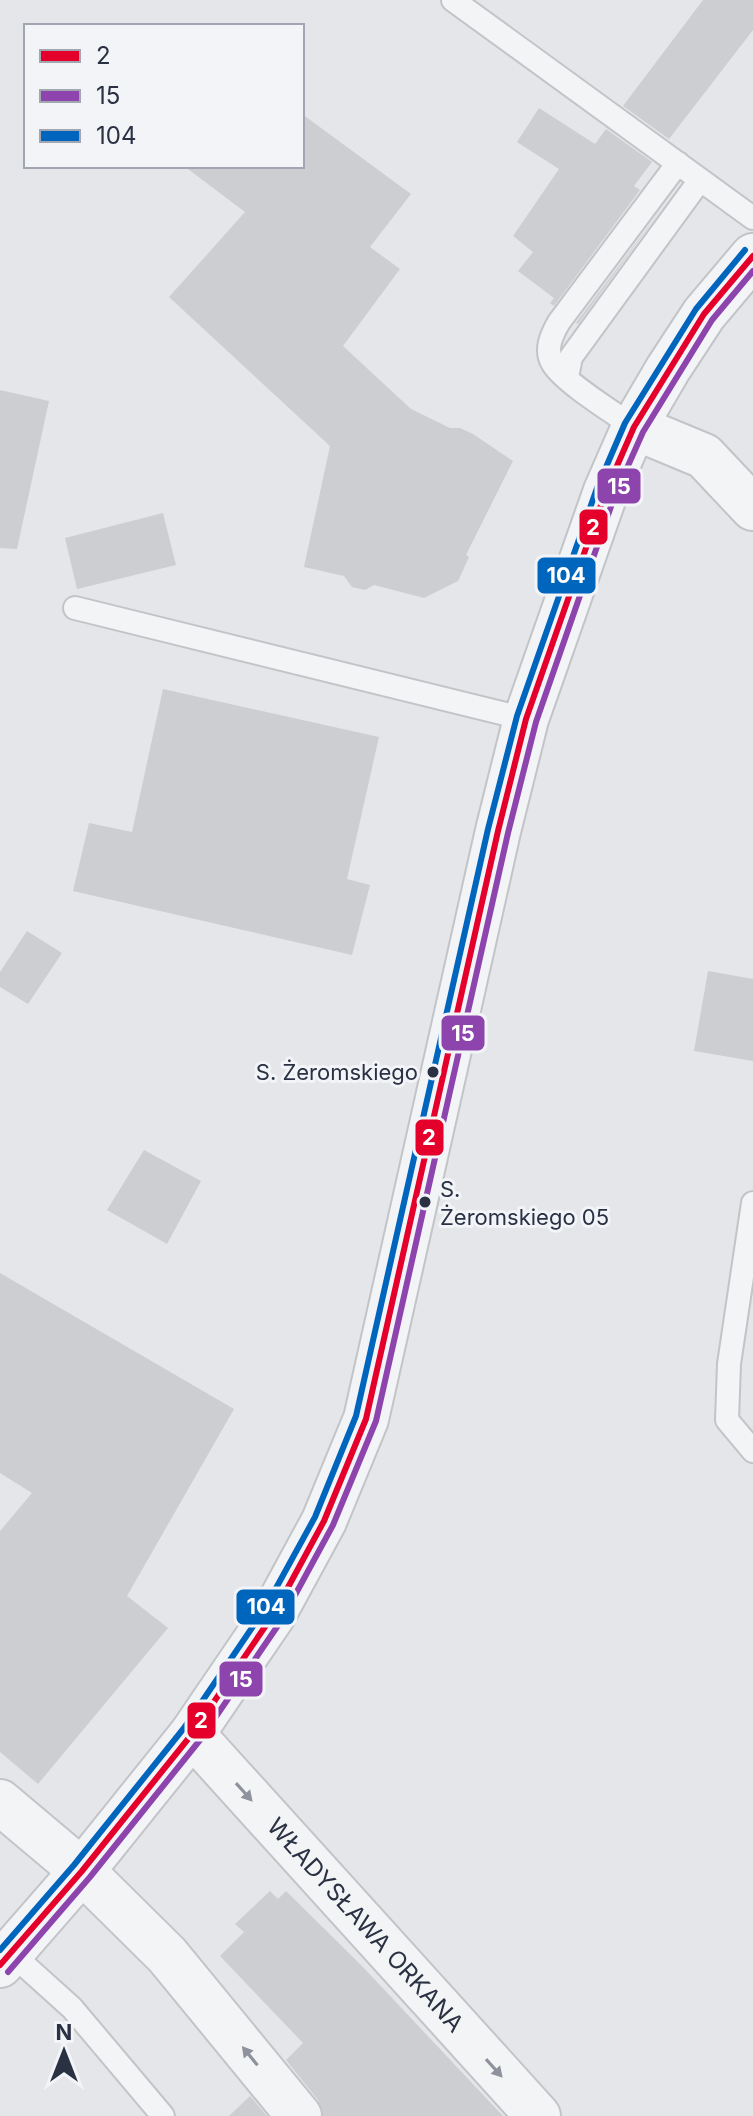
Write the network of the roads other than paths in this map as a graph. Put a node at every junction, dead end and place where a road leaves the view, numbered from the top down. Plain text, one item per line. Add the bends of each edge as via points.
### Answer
1 (453, 0) edge
2 (678, 163) junction
3 (700, 180) junction
4 (753, 218) edge
5 (753, 256) edge
6 (567, 377) junction
7 (634, 427) junction
8 (753, 508) edge
9 (75, 608) dead end
10 (526, 719) junction
11 (753, 1203) edge
12 (753, 1451) edge
13 (192, 1734) junction
14 (0, 1802) edge
15 (82, 1871) junction
16 (5, 1959) edge
17 (163, 2116) edge
18 (299, 2116) edge
19 (538, 2116) edge

1 - 2 lane
2 - 3 lane
2 - 6 lane via 552,334 552,363
3 - 4 lane
3 - 6 lane via 571,357
5 - 7 street via 704,314
6 - 7 lane
7 - 8 street via 704,456
7 - 10 street via 606,491
9 - 10 lane
10 - 13 street via 366,1419 324,1521 273,1615
11 - 12 lane via 729,1364 727,1420
13 - 15 street
13 -> 19 street, WŁADYSŁAWA ORKANA
14 - 15 street
15 - 16 street
18 -> 15 street via 167,1955
16 - 17 lane via 72,2008

